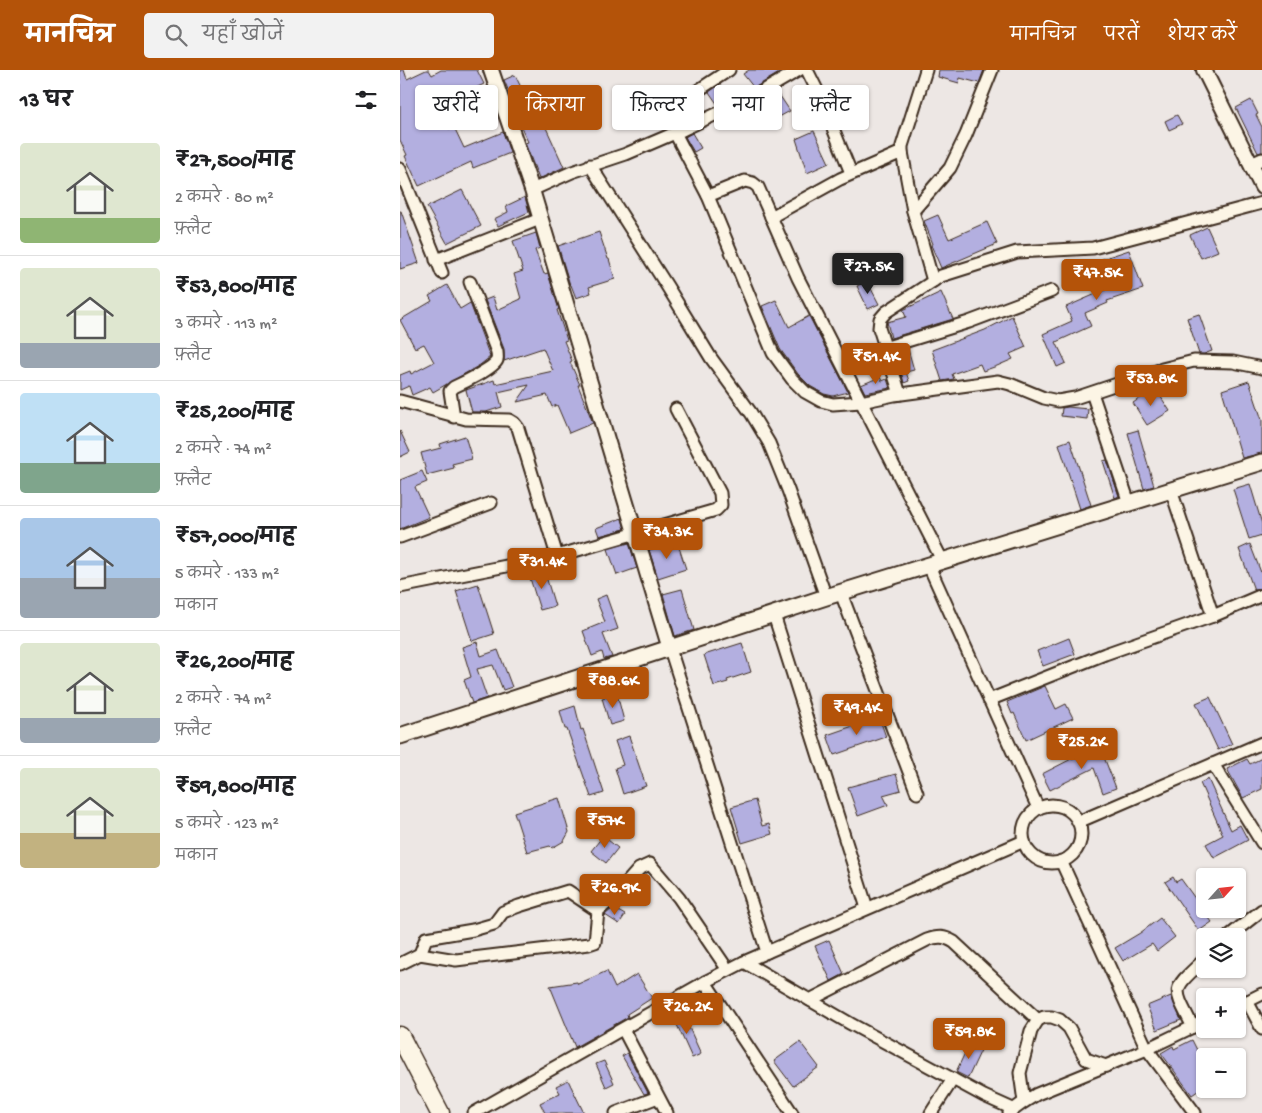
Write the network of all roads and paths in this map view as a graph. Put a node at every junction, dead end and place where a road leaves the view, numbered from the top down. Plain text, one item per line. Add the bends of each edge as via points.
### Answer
1 (491, 70) edge
2 (728, 70) edge
3 (798, 70) edge
4 (807, 70) edge
5 (926, 70) edge
6 (992, 70) edge
7 (1204, 70) edge
8 (678, 131) junction
9 (902, 152) junction
10 (1256, 162) edge
11 (590, 166) junction
12 (400, 169) edge
13 (851, 173) junction
14 (1262, 187) edge
15 (532, 190) junction
16 (708, 196) junction
17 (1262, 203) edge
18 (912, 211) junction
19 (538, 213) junction
20 (771, 217) junction
21 (436, 260) junction
22 (442, 273) dead end
23 (933, 281) junction
24 (470, 282) dead end
25 (1052, 291) dead end
26 (884, 348) junction
27 (1262, 368) edge
28 (1092, 393) junction
29 (900, 394) junction
30 (400, 401) edge
31 (861, 402) junction
32 (676, 409) dead end
33 (454, 417) junction
34 (1262, 462) edge
35 (1171, 490) junction
36 (491, 503) dead end
37 (1129, 503) junction
38 (636, 534) junction
39 (400, 537) edge
40 (557, 556) junction
41 (936, 564) junction
42 (401, 583) edge
43 (841, 593) junction
44 (1262, 595) edge
45 (826, 598) junction
46 (774, 615) junction
47 (1213, 616) junction
48 (670, 649) junction
49 (989, 700) junction
50 (400, 736) edge
51 (1262, 743) edge
52 (1213, 764) junction
53 (918, 793) dead end
54 (1038, 808) junction
55 (1078, 822) junction
56 (1024, 841) junction
57 (1262, 843) edge
58 (1061, 861) junction
59 (867, 908) junction
60 (1262, 910) edge
61 (598, 911) junction
62 (1239, 928) edge
63 (767, 952) junction
64 (420, 954) junction
65 (744, 962) junction
66 (400, 964) edge
67 (1196, 968) edge
68 (728, 970) junction
69 (705, 982) junction
70 (1262, 994) edge
71 (810, 1000) junction
72 (1246, 1001) edge
73 (1246, 1008) edge
74 (1038, 1020) junction
75 (1196, 1026) edge
76 (1193, 1027) junction
77 (623, 1029) junction
78 (1262, 1030) edge
79 (400, 1036) edge
80 (1147, 1050) junction
81 (1106, 1066) junction
82 (953, 1079) junction
83 (658, 1097) junction
84 (1024, 1102) junction
85 (1011, 1111) edge
86 (440, 1113) edge
87 (474, 1113) edge
88 (616, 1113) edge
89 (667, 1113) edge
90 (792, 1113) edge
91 (931, 1113) edge
92 (1195, 1113) edge

1 - 15 street
2 - 8 street via 677,108
3 - 8 street via 753,97
4 - 13 street
5 - 9 street
6 - 18 street via 950,168
7 - 10 street
8 - 11 street
8 - 16 street
9 - 13 street
9 - 18 street
10 - 14 street
11 - 15 street
11 - 45 street via 711,358 769,443
12 - 21 street
13 - 20 street
15 - 19 street
16 - 20 street via 749,181 758,188
16 - 31 street via 765,336 781,366 805,392 821,401 833,404
17 - 23 street via 1093,248 1017,252
18 - 23 street
19 - 21 street
19 - 38 street
20 - 31 street
21 - 22 street
23 - 26 street via 880,319
24 - 33 street via 498,358 496,363 450,391
25 - 26 street via 969,322
26 - 29 street
27 - 28 street via 1233,362 1194,361
28 - 29 street via 1058,401 998,381
28 - 37 street
29 - 31 street
30 - 33 street
31 - 41 street
32 - 38 street via 720,494 720,505 705,514
33 - 40 street via 509,420 518,428
34 - 35 main road
35 - 37 main road
35 - 47 street
36 - 39 street
37 - 41 main road
38 - 40 street
38 - 48 street
40 - 42 street
41 - 43 main road
41 - 49 street
43 - 45 main road
43 - 53 street
44 - 47 street
45 - 46 main road
46 - 48 main road
46 - 59 street
47 - 49 street via 1104,654
48 - 50 main road
48 - 63 street
49 - 54 street
51 - 52 street
52 - 55 street
52 - 57 street
54 - 55 street via 1046,805 1065,808
54 - 56 street via 1025,822
55 - 58 street via 1080,832 1076,850
56 - 58 street via 1034,857 1042,861
56 - 59 street
58 - 80 street
59 - 63 street
60 - 62 street
61 - 64 street via 568,891 503,912 494,924 426,938
61 - 64 street via 595,942 589,944 456,960
61 - 68 street via 639,869 650,864 679,898
63 - 65 street
64 - 66 street
65 - 68 street
65 - 71 street
67 - 76 street via 1177,989 1178,998
68 - 69 street
69 - 77 street
69 - 90 street
70 - 72 street
71 - 74 street via 936,936 954,942
71 - 82 street
73 - 78 street
74 - 81 street via 1044,1017 1060,1020 1069,1028 1086,1059
74 - 84 street via 1031,1031 1020,1073
75 - 76 street
76 - 80 street
77 - 83 street
77 - 87 street
79 - 86 main road
80 - 81 street
80 - 92 street
81 - 84 street
82 - 85 street
82 - 91 street
83 - 88 street
83 - 89 street
84 - 85 street

